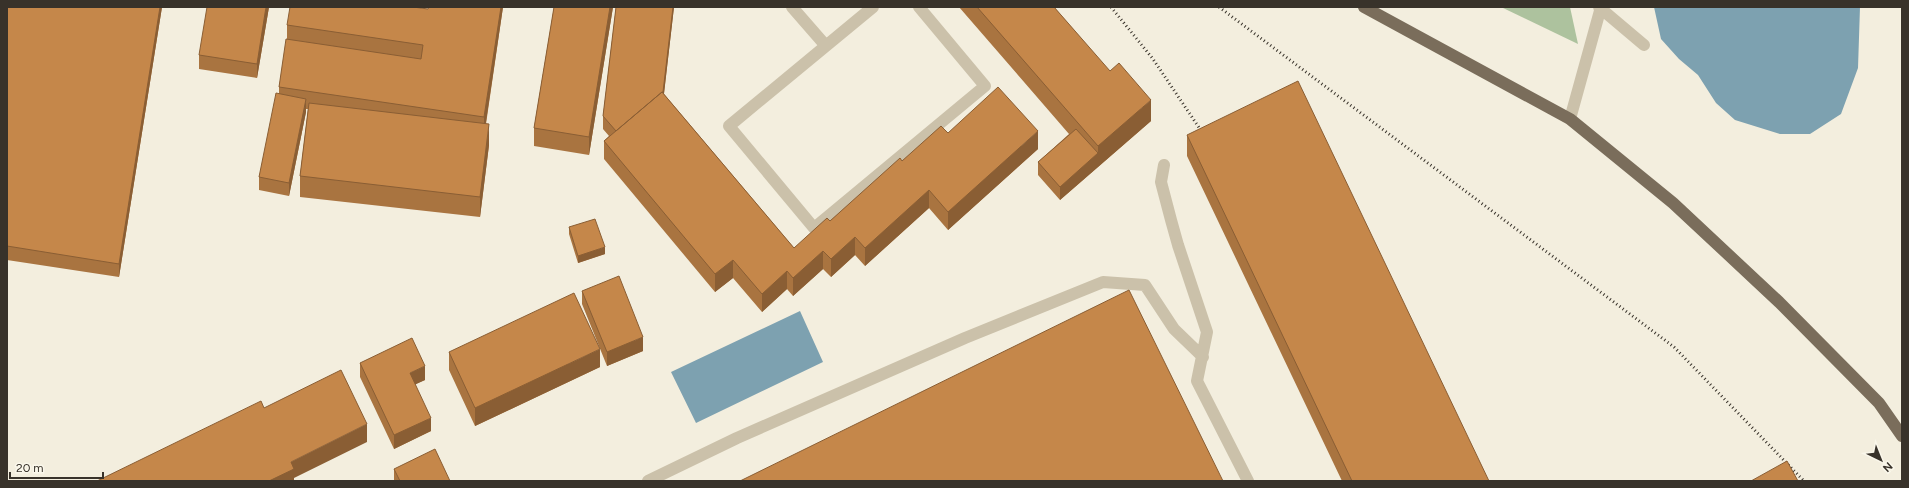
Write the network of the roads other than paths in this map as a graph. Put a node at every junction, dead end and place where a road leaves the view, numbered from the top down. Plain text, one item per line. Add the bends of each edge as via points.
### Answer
1 (792, 7) edge
2 (873, 7) edge
3 (919, 7) edge
4 (1364, 7) edge
5 (1600, 7) edge
6 (1644, 45) dead end
7 (826, 46) junction
8 (1570, 119) junction
9 (1164, 165) dead end
10 (1203, 357) junction
11 (1902, 436) edge
12 (648, 481) edge
13 (1248, 481) edge

1 - 7 lane
2 - 7 lane
3 - 7 lane via 985,86 814,228 729,126
4 - 8 main road
5 - 6 lane
5 - 8 lane
8 - 11 main road via 1673,203 1779,302 1879,403
9 - 10 lane via 1162,182 1174,233 1208,332
10 - 12 lane via 1174,329 1146,285 1103,282 943,347 737,438
10 - 13 lane via 1198,381

